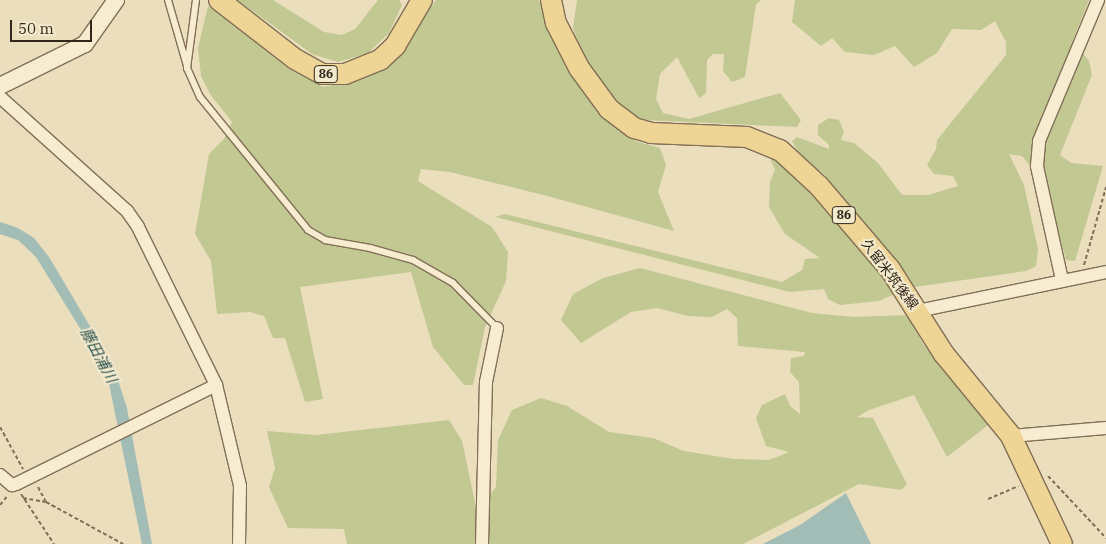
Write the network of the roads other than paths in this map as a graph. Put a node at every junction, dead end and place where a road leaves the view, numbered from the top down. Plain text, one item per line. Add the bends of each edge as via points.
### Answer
1 (116, 0) edge
2 (168, 0) edge
3 (196, 0) edge
4 (219, 0) edge
5 (422, 0) edge
6 (551, 0) edge
7 (1098, 0) edge
8 (187, 68) junction
9 (0, 86) edge
10 (0, 97) edge
11 (1106, 272) edge
12 (1062, 280) junction
13 (918, 310) junction
14 (497, 328) joint
15 (216, 385) junction
16 (1106, 428) edge
17 (1011, 436) junction
18 (0, 475) edge
19 (239, 544) edge
20 (482, 544) edge
21 (1062, 544) edge

1 - 9 street via 85,44
2 - 8 lane
3 - 8 lane
4 - 5 main road, 86 via 295,59 322,74 344,74 380,60 395,46
6 - 13 main road, 久留米筑後線 / 86 via 556,23 579,68 609,109 634,128 651,133 747,137 780,150 826,193 890,269
7 - 12 street via 1039,140 1037,166
8 - 14 lane via 200,97 308,230 325,240 413,260 453,283
10 - 15 street via 127,211 177,302
11 - 12 street
12 - 13 street
13 - 17 main road, 久留米筑後線 / 86 via 944,354
14 - 20 street via 486,382
15 - 18 street via 16,484 12,485
15 - 19 street via 240,486
16 - 17 street
17 - 21 main road, 久留米筑後線 / 86

